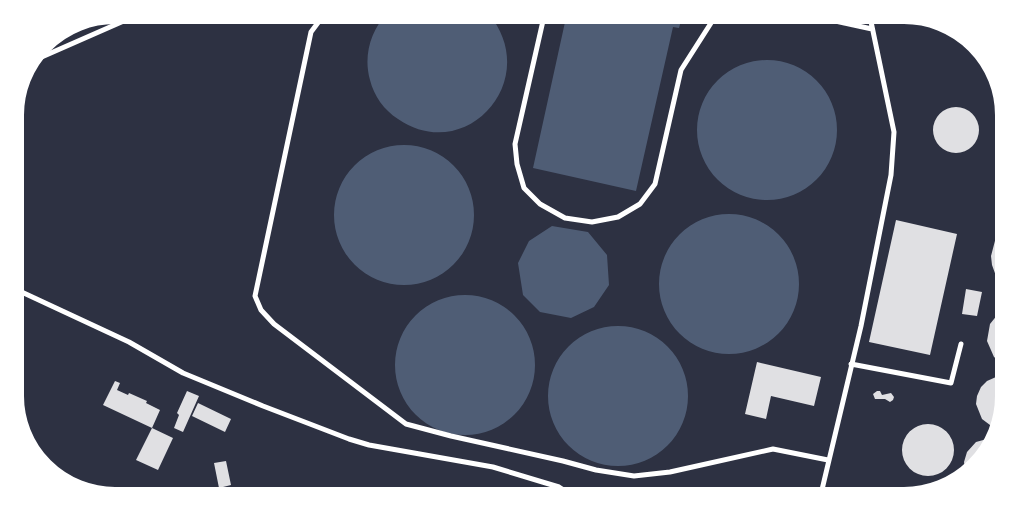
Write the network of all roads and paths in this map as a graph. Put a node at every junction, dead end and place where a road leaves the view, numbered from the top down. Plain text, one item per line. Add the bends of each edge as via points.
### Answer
1 (121, 21) edge
2 (319, 21) edge
3 (543, 21) edge
4 (711, 21) edge
5 (835, 21) edge
6 (871, 21) edge
7 (872, 29) junction
8 (42, 57) edge
9 (21, 292) edge
10 (961, 344) dead end
11 (851, 364) junction
12 (828, 460) junction
13 (562, 490) edge
14 (822, 490) edge

1 - 8 street
2 - 12 street via 311,32 255,296 261,310 274,324 406,424 451,436 634,476 670,472 773,449
3 - 4 street via 515,144 517,164 524,188 540,204 565,218 592,222 618,217 640,204 655,184 681,70
5 - 7 street
6 - 7 street
7 - 11 street via 894,132 891,175
9 - 13 street via 129,342 183,373 262,406 369,445 493,467
10 - 11 street via 951,383
11 - 12 street
12 - 14 street

